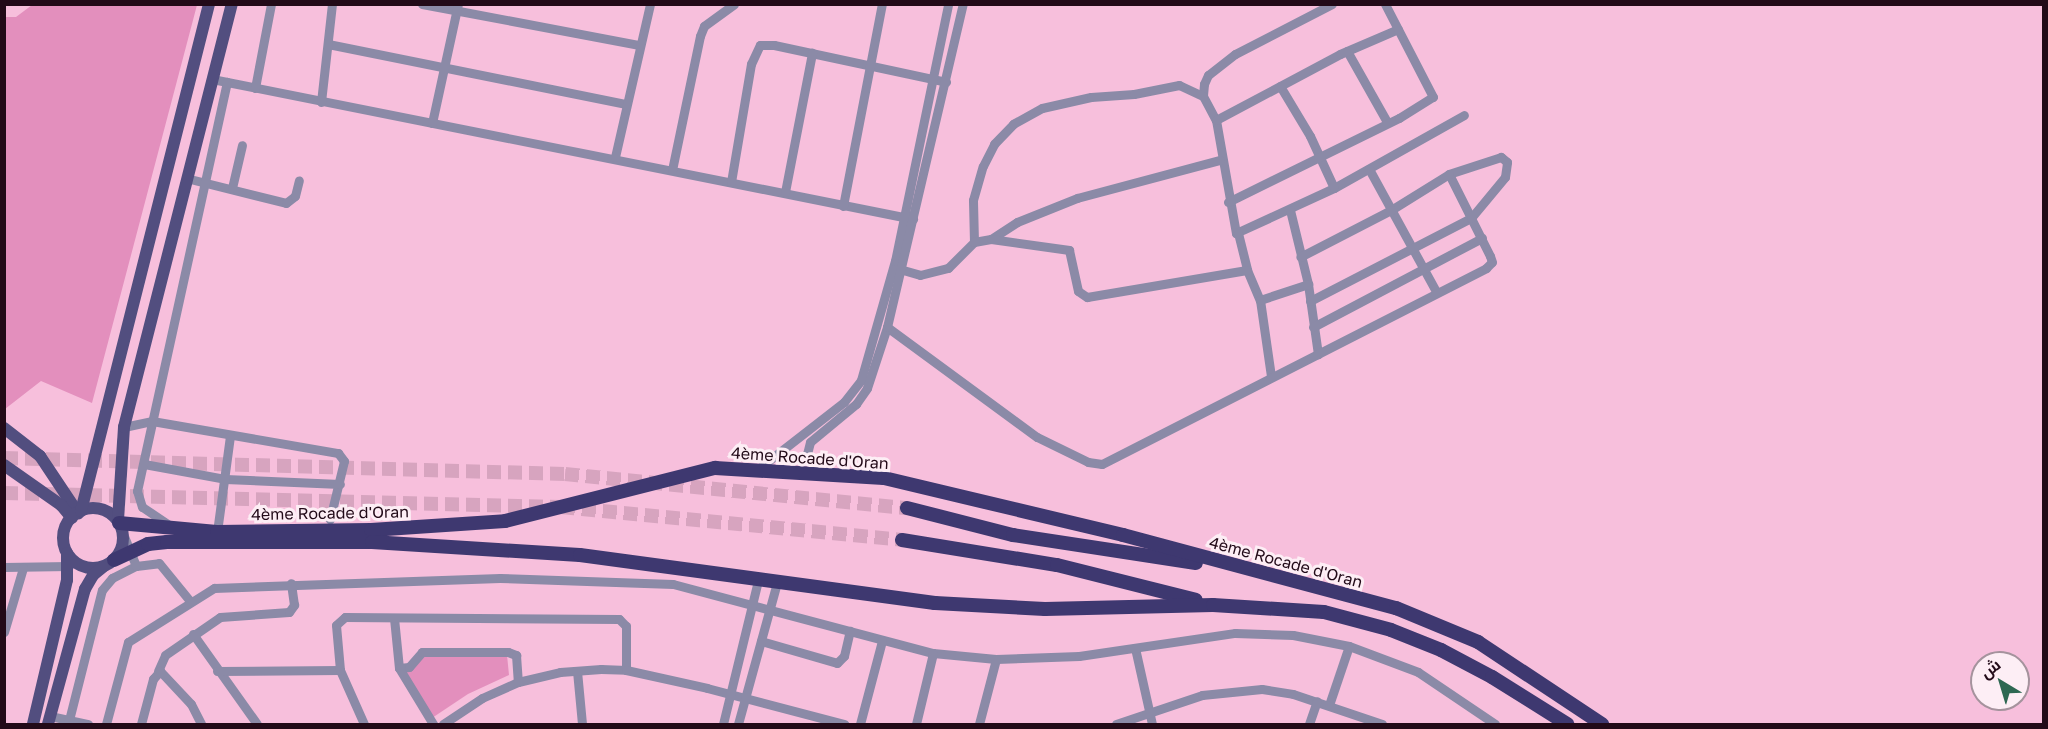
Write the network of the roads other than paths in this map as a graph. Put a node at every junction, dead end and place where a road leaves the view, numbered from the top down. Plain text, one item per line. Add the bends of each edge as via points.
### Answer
1 (209, 4) edge
2 (232, 4) edge
3 (271, 4) edge
4 (332, 4) edge
5 (422, 4) edge
6 (650, 4) edge
7 (734, 4) edge
8 (882, 4) edge
9 (948, 4) edge
10 (963, 4) edge
11 (1332, 4) edge
12 (1385, 4) edge
13 (457, 8) edge
14 (1398, 29) junction
15 (328, 44) junction
16 (638, 45) junction
17 (1347, 51) junction
18 (812, 52) junction
19 (872, 66) junction
20 (445, 67) junction
21 (933, 78) junction
22 (212, 79) junction
23 (227, 82) junction
24 (946, 82) junction
25 (1280, 86) junction
26 (255, 88) junction
27 (1203, 96) junction
28 (321, 102) junction
29 (625, 104) junction
30 (1464, 115) dead end
31 (1216, 120) junction
32 (1388, 122) junction
33 (432, 123) junction
34 (242, 145) dead end
35 (615, 157) junction
36 (1319, 158) junction
37 (1220, 160) junction
38 (672, 170) junction
39 (1369, 170) junction
40 (1449, 174) junction
41 (186, 178) junction
42 (299, 180) dead end
43 (205, 182) junction
44 (731, 182) junction
45 (232, 188) junction
46 (1334, 188) junction
47 (784, 192) junction
48 (1228, 202) junction
49 (843, 206) junction
50 (1290, 210) junction
51 (1391, 210) junction
52 (908, 218) junction
53 (1472, 218) junction
54 (1238, 233) junction
55 (1482, 238) junction
56 (991, 239) junction
57 (974, 242) junction
58 (1413, 250) junction
59 (1299, 256) junction
60 (1423, 268) junction
61 (897, 269) junction
62 (1246, 270) junction
63 (1308, 284) junction
64 (1437, 293) junction
65 (1260, 300) junction
66 (1310, 301) junction
67 (887, 327) junction
68 (1313, 327) junction
69 (1318, 354) junction
70 (1271, 376) junction
71 (848, 405) junction
72 (152, 421) junction
73 (124, 427) junction
74 (4, 428) edge
75 (230, 436) junction
76 (144, 464) junction
77 (4, 465) edge
78 (758, 469) junction
79 (819, 472) junction
80 (225, 479) junction
81 (340, 484) junction
82 (907, 508) tunnel mouth
83 (77, 514) junction
84 (330, 519) dead end
85 (120, 525) junction
86 (177, 529) junction
87 (217, 532) junction
88 (902, 540) tunnel mouth
89 (129, 551) junction
90 (68, 560) junction
91 (109, 563) junction
92 (136, 566) junction
93 (4, 567) edge
94 (23, 568) junction
95 (1246, 569) junction
96 (758, 580) junction
97 (777, 582) junction
98 (291, 583) junction
99 (190, 601) junction
100 (1213, 605) junction
101 (754, 606) junction
102 (770, 611) junction
103 (394, 618) junction
104 (850, 631) junction
105 (4, 632) edge
106 (194, 634) junction
107 (882, 640) junction
108 (761, 641) junction
109 (1349, 646) junction
110 (1135, 648) junction
111 (933, 652) junction
112 (996, 659) junction
113 (399, 668) junction
114 (340, 670) junction
115 (626, 670) junction
116 (158, 671) junction
117 (217, 671) junction
118 (577, 671) junction
119 (518, 682) junction
120 (730, 694) junction
121 (745, 698) junction
122 (1317, 701) junction
123 (1329, 705) junction
124 (1148, 714) junction
125 (49, 720) edge
126 (69, 723) edge
127 (33, 724) edge
128 (88, 724) edge
129 (105, 724) edge
130 (141, 724) edge
131 (201, 724) edge
132 (257, 724) edge
133 (364, 724) edge
134 (433, 724) edge
135 (443, 724) edge
136 (582, 724) edge
137 (723, 724) edge
138 (738, 724) edge
139 (844, 724) edge
140 (860, 724) edge
141 (916, 724) edge
142 (979, 724) edge
143 (1116, 724) edge
144 (1152, 724) edge
145 (1309, 724) edge
146 (1382, 724) edge
147 (1496, 724) edge
148 (1567, 724) edge
149 (1602, 724) edge

1 - 83 main road
2 - 22 main road
3 - 26 street
4 - 15 street
5 - 13 street
6 - 16 street
7 - 38 street via 704,26 700,36
8 - 19 street
9 - 21 street
10 - 24 street
11 - 27 street via 1219,65 1208,75
12 - 14 street
13 - 16 street
13 - 20 street
14 - 17 street
14 - 32 street via 1433,97
15 - 20 street
15 - 28 street
16 - 29 street
17 - 25 street
17 - 32 street
18 - 19 street
18 - 44 street via 768,44 760,45 754,53
18 - 47 street
19 - 21 street
19 - 49 street
20 - 29 street
20 - 33 street
21 - 24 street
21 - 52 street
22 - 23 street
22 - 41 main road
23 - 26 street
23 - 43 street
24 - 52 street
25 - 31 street
25 - 36 street
26 - 28 street
27 - 31 street
27 - 57 street via 1179,85 1091,97 1042,108 1013,124 994,144 983,166 973,200
28 - 33 street
29 - 35 street
30 - 39 street
31 - 37 street
32 - 36 street
33 - 35 street
34 - 45 street
35 - 38 street
36 - 46 street
36 - 48 street
37 - 48 street
37 - 56 street via 1077,198 1017,222
38 - 44 street
39 - 46 street
39 - 51 street
40 - 51 street
40 - 53 street
40 - 53 street via 1501,157 1506,162 1505,177
41 - 43 street
41 - 73 main road
42 - 45 street via 289,203
43 - 45 street
43 - 72 street
44 - 47 street
46 - 50 street
47 - 49 street
48 - 54 street
49 - 52 street
50 - 54 street
50 - 59 street
51 - 58 street
51 - 59 street
52 - 61 street
53 - 55 street
53 - 58 street
54 - 62 street
55 - 60 street
55 - 64 street via 1492,262
56 - 57 street
56 - 62 street via 1069,250 1078,291 1087,297
57 - 61 street via 948,268 920,275
58 - 60 street
58 - 66 street
59 - 63 street
60 - 64 street
60 - 68 street
61 - 67 street
61 - 71 street via 861,380
62 - 65 street
63 - 65 street
63 - 66 street
64 - 69 street
65 - 70 street
66 - 68 street
67 - 70 street via 1037,438 1096,464 1108,462
67 - 71 street via 867,388
68 - 69 street
69 - 70 street
71 - 78 street
71 - 79 street via 810,442 807,454
72 - 73 street
72 - 75 street
72 - 76 street
73 - 85 main road
74 - 83 main road via 40,456
75 - 80 street
75 - 81 street via 338,453 344,461
76 - 80 street
76 - 86 street via 138,500 148,512
77 - 83 main road
78 - 79 highway, 4ème Rocade d'Oran
78 - 87 highway, 4ème Rocade d'Oran via 714,468 672,476 505,521 371,530
79 - 95 highway, 4ème Rocade d'Oran via 884,477
80 - 81 street
80 - 87 street
81 - 84 street
82 - 95 highway via 1013,535
83 - 85 main road via 100,509
83 - 90 main road via 64,531
85 - 86 highway, 4ème Rocade d'Oran
85 - 89 street
85 - 91 main road via 122,548
86 - 87 highway, 4ème Rocade d'Oran
88 - 100 highway via 1057,565
89 - 91 highway, 4ème Rocade d'Oran
89 - 92 street
89 - 96 highway, 4ème Rocade d'Oran via 167,542 372,542 580,555
90 - 91 main road via 88,568
90 - 94 street
90 - 127 main road
91 - 125 main road via 93,575 85,589
92 - 99 street via 159,562
92 - 126 street via 112,578 102,590
93 - 94 street
94 - 105 street
95 - 149 highway, 4ème Rocade d'Oran via 1427,619 1500,655
96 - 97 highway, 4ème Rocade d'Oran
96 - 101 street
97 - 100 highway, 4ème Rocade d'Oran via 934,603 1005,607
97 - 102 street
98 - 99 street via 222,586
98 - 101 street via 500,578 664,583
98 - 106 street via 294,605 289,612 280,616 225,615
99 - 129 street via 127,644
100 - 148 highway, 4ème Rocade d'Oran via 1324,612 1391,630 1466,662
101 - 102 street
101 - 120 street
102 - 104 street
102 - 108 street
103 - 113 street
103 - 114 street via 339,620 336,628
103 - 115 street via 619,619 626,626
104 - 107 street
104 - 108 street via 844,656 837,663
106 - 116 street via 165,655
106 - 117 street
107 - 111 street
107 - 140 street
108 - 121 street
109 - 110 street via 1256,632
109 - 123 street
109 - 147 street via 1437,682
110 - 112 street via 1079,656
110 - 124 street
111 - 112 street
111 - 141 street
112 - 142 street
113 - 119 street via 409,667 422,652 508,651 516,655
113 - 134 street
114 - 117 street
114 - 133 street
115 - 118 street
115 - 120 street
116 - 130 street
116 - 131 street via 191,704
117 - 132 street
118 - 119 street
118 - 136 street
119 - 135 street via 482,698
120 - 121 street
120 - 137 street
121 - 138 street
121 - 139 street
122 - 123 street
122 - 124 street via 1247,689 1202,695
122 - 145 street
123 - 146 street
124 - 143 street
124 - 144 street
125 - 126 street
126 - 128 street

